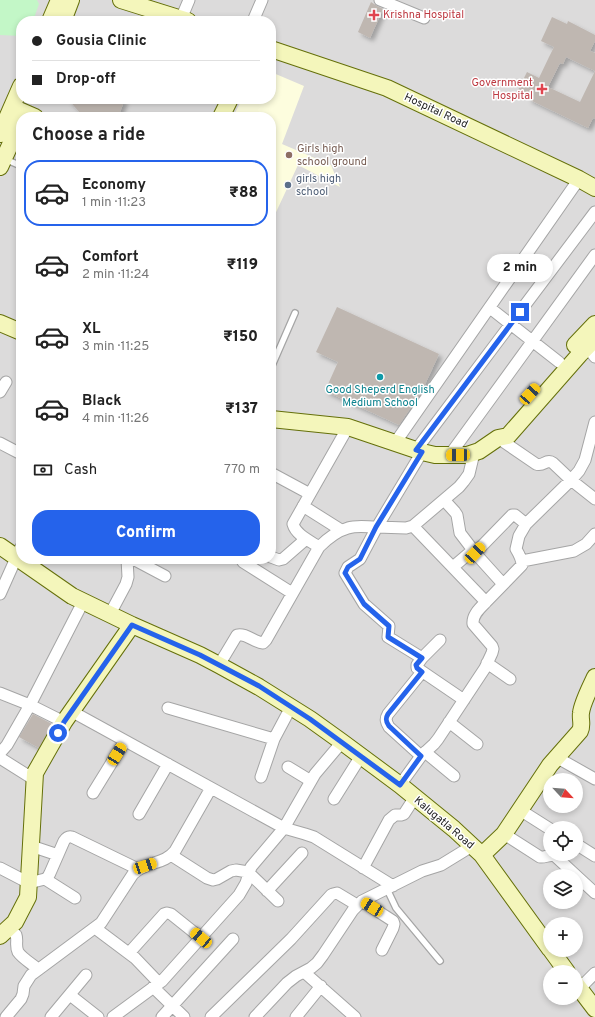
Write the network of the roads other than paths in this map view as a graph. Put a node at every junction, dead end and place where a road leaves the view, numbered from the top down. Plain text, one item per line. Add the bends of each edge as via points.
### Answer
1 (60, 0) edge
2 (71, 0) edge
3 (121, 0) edge
4 (189, 0) edge
5 (262, 0) edge
6 (380, 0) edge
7 (52, 16) edge
8 (65, 16) edge
9 (172, 16) edge
10 (186, 16) edge
11 (255, 16) edge
12 (424, 18) dead end
13 (276, 51) edge
14 (16, 119) edge
15 (16, 131) edge
16 (0, 134) edge
17 (2, 163) edge
18 (16, 165) edge
19 (579, 179) junction
20 (595, 188) edge
21 (595, 212) edge
22 (595, 255) edge
23 (490, 308) junction
24 (295, 313) dead end
25 (0, 323) edge
26 (511, 324) junction
27 (595, 324) edge
28 (16, 330) edge
29 (0, 334) edge
30 (532, 341) junction
31 (16, 342) edge
32 (592, 348) edge
33 (276, 357) edge
34 (559, 362) junction
35 (276, 420) edge
36 (595, 422) edge
37 (348, 428) junction
38 (498, 438) junction
39 (396, 443) junction
40 (0, 444) edge
41 (16, 451) edge
42 (419, 451) junction
43 (474, 453) junction
44 (449, 456) junction
45 (276, 476) edge
46 (571, 480) junction
47 (310, 494) junction
48 (595, 498) edge
49 (444, 500) junction
50 (303, 506) junction
51 (526, 524) junction
52 (413, 526) junction
53 (376, 527) junction
54 (342, 530) junction
55 (595, 534) edge
56 (306, 539) junction
57 (0, 546) edge
58 (319, 547) junction
59 (16, 551) edge
60 (474, 552) junction
61 (16, 559) edge
62 (276, 559) edge
63 (522, 561) junction
64 (33, 564) edge
65 (127, 564) edge
66 (142, 564) edge
67 (246, 564) edge
68 (453, 568) junction
69 (165, 576) dead end
70 (503, 584) junction
71 (292, 593) junction
72 (0, 594) edge
73 (82, 602) junction
74 (486, 602) junction
75 (110, 614) junction
76 (132, 625) junction
77 (440, 640) dead end
78 (422, 658) junction
79 (487, 663) junction
80 (219, 665) junction
81 (422, 672) junction
82 (595, 677) edge
83 (510, 679) dead end
84 (0, 694) edge
85 (464, 700) junction
86 (30, 706) junction
87 (291, 707) junction
88 (168, 708) dead end
89 (68, 717) junction
90 (449, 722) junction
91 (274, 739) junction
92 (125, 741) junction
93 (342, 742) junction
94 (477, 744) dead end
95 (0, 753) edge
96 (423, 754) junction
97 (361, 756) junction
98 (556, 757) junction
99 (0, 758) edge
100 (168, 764) junction
101 (288, 767) dead end
102 (454, 776) dead end
103 (261, 777) dead end
104 (595, 779) edge
105 (35, 780) junction
106 (311, 781) junction
107 (400, 785) junction
108 (211, 788) junction
109 (93, 793) dead end
110 (415, 798) junction
111 (334, 799) dead end
112 (520, 810) junction
113 (139, 814) dead end
114 (543, 825) edge
115 (284, 828) junction
116 (504, 834) junction
117 (31, 846) junction
118 (583, 848) edge
119 (477, 850) junction
120 (302, 853) dead end
121 (58, 855) junction
122 (171, 855) junction
123 (595, 856) edge
124 (0, 868) edge
125 (363, 868) junction
126 (138, 869) junction
127 (248, 872) junction
128 (45, 879) junction
129 (29, 883) junction
130 (390, 887) junction
131 (267, 890) junction
132 (595, 893) edge
133 (75, 898) dead end
134 (278, 900) dead end
135 (360, 903) junction
136 (95, 928) junction
137 (4, 932) edge
138 (201, 938) junction
139 (233, 939) dead end
140 (543, 940) edge
141 (382, 950) dead end
142 (129, 953) junction
143 (555, 957) edge
144 (440, 961) dead end
145 (562, 965) edge
146 (38, 969) junction
147 (304, 972) junction
148 (595, 973) edge
149 (86, 975) dead end
150 (583, 982) edge
151 (156, 985) junction
152 (321, 986) junction
153 (583, 992) edge
154 (70, 995) junction
155 (172, 1006) junction
156 (595, 1008) edge
157 (351, 1016) edge
158 (6, 1017) edge
159 (51, 1017) edge
160 (98, 1017) edge
161 (113, 1017) edge
162 (162, 1017) edge
163 (184, 1017) edge
164 (211, 1017) edge
165 (255, 1017) edge
166 (296, 1017) edge

1 - 7 street
2 - 8 street
3 - 9 street
4 - 10 street
5 - 11 street
6 - 12 street
13 - 19 street, Hospital Road via 387,88
14 - 16 street
15 - 17 street
17 - 18 lane
19 - 20 street, Hospital Road
19 - 23 street
21 - 26 street
22 - 30 street
23 - 26 street
23 - 39 street
24 - 33 lane
25 - 28 street
26 - 30 street
26 - 42 street
27 - 34 street
29 - 31 street
30 - 34 street
30 - 44 street
32 - 38 street via 508,436
34 - 38 street via 502,426
35 - 37 street
36 - 46 street via 585,460 580,471
37 - 39 street
37 - 47 street
38 - 43 street
38 - 46 street via 539,466 550,461
39 - 42 street
40 - 41 street
42 - 44 street
42 - 53 street
43 - 44 street
43 - 49 street via 467,478
45 - 47 street
46 - 48 street
46 - 51 street
47 - 50 street
49 - 52 street
49 - 60 street via 455,512 459,520 460,533
50 - 54 street
50 - 56 street via 293,524
51 - 60 street via 512,515
51 - 63 street via 519,536 516,549
52 - 53 street
52 - 68 street
53 - 54 street
53 - 78 street via 360,559 348,567 345,573 364,604 389,626 388,637
54 - 58 street
55 - 63 street via 586,544 574,550
56 - 58 street
56 - 62 street via 282,559
57 - 59 street, Kalugatla Road
58 - 71 street
60 - 68 street
60 - 70 street
61 - 72 street
63 - 70 street via 522,565
64 - 73 street, Kalugatla Road
65 - 75 street via 126,584
66 - 69 street
67 - 71 street
68 - 74 street
70 - 74 street
71 - 80 street via 263,643 241,634 237,635
73 - 75 street, Kalugatla Road
73 - 86 street
74 - 79 street via 474,615 473,624 492,646
75 - 76 street, Kalugatla Road
76 - 80 street, Kalugatla Road
76 - 89 street
77 - 78 street
78 - 81 street via 416,665
79 - 83 street
79 - 85 street
80 - 87 street, Kalugatla Road via 259,686
81 - 85 street
81 - 96 street via 388,714 386,723
82 - 98 street via 581,712 580,731
84 - 86 street
85 - 90 street
86 - 89 street
86 - 95 street
87 - 91 street
87 - 93 street, Kalugatla Road
88 - 91 street
89 - 92 street
89 - 105 street via 39,766
90 - 94 street
90 - 96 street via 434,744
91 - 103 street
92 - 100 street
92 - 109 street
93 - 97 street, Kalugatla Road
93 - 106 street
96 - 102 street
96 - 107 street
97 - 107 street, Kalugatla Road
97 - 111 street
98 - 104 street
98 - 112 street
99 - 105 street
100 - 108 street
100 - 113 street
101 - 106 street
105 - 117 street
106 - 115 street
107 - 110 street, Kalugatla Road
108 - 115 street
108 - 122 street
110 - 119 street, Kalugatla Road
110 - 125 street via 404,814 394,815 389,820
112 - 114 street
112 - 116 street
115 - 125 street via 314,837
115 - 127 street
116 - 119 street
116 - 132 street via 540,857 555,856
117 - 121 street
117 - 129 street
118 - 123 street
119 - 130 street via 422,871
119 - 140 street, Kalugatla Road
120 - 131 street
121 - 126 street via 64,841 70,836
121 - 128 street
122 - 126 street
122 - 127 street via 213,880 236,870
124 - 129 street
125 - 130 street
126 - 136 street
127 - 131 street
127 - 138 street via 246,883 239,895
128 - 129 street
128 - 133 street
129 - 137 street via 28,897 15,922
130 - 135 street
130 - 144 lane via 396,908
131 - 134 street
135 - 141 street via 393,921 393,928
135 - 147 street via 352,910 323,955
135 - 164 street via 337,893 331,895 291,939
136 - 142 street
136 - 146 street
137 - 146 street via 15,934 17,950
138 - 142 street via 167,913
138 - 151 street
139 - 155 street
142 - 151 street
143 - 145 street, Kalugatla Road
146 - 158 street via 27,980 21,999
147 - 152 street
147 - 165 street via 287,983
148 - 150 street
149 - 154 street
151 - 155 street
151 - 161 street
152 - 157 street
152 - 166 street
153 - 156 street
154 - 159 street
154 - 160 street
155 - 162 street
155 - 163 street

